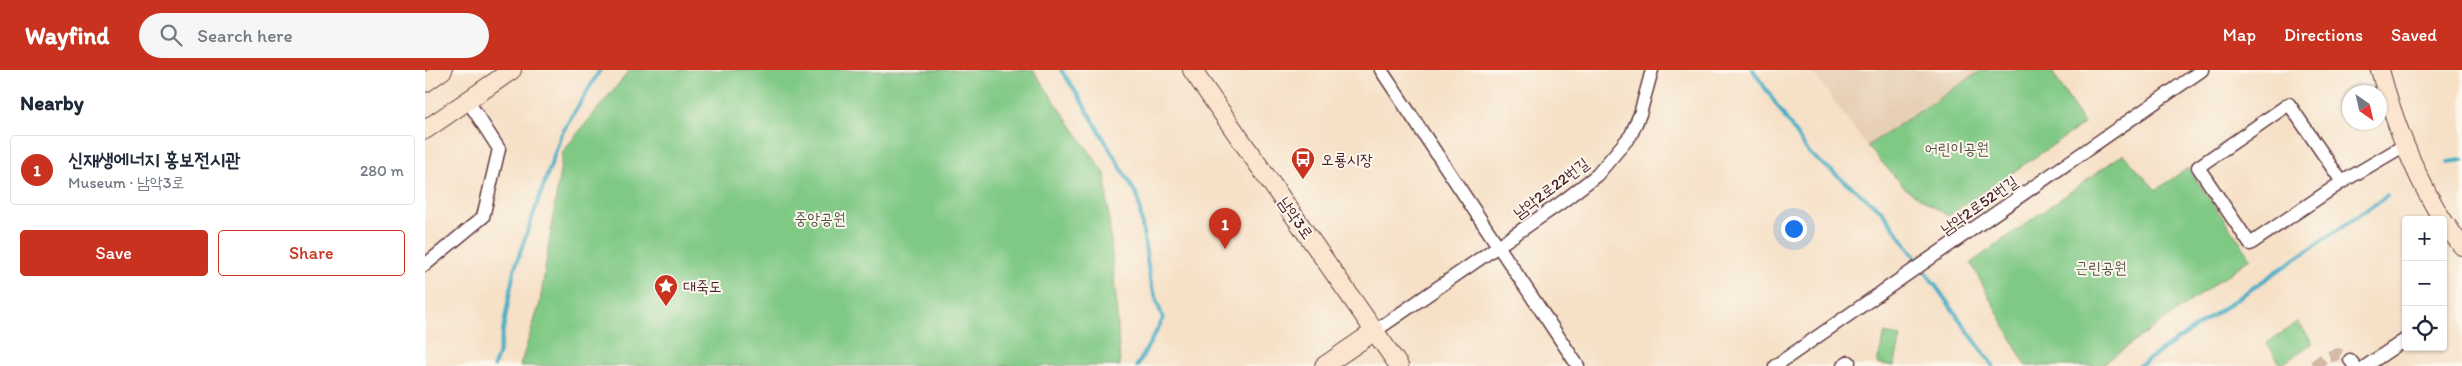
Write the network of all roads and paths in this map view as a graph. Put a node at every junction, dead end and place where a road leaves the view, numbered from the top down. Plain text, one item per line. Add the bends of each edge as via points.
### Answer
1 (443, 70) edge
2 (512, 70) edge
3 (1191, 70) edge
4 (1381, 70) edge
5 (1652, 70) edge
6 (2203, 70) edge
7 (2381, 70) edge
8 (425, 83) edge
9 (468, 101) junction
10 (425, 130) edge
11 (2405, 145) junction
12 (2342, 182) junction
13 (1500, 246) junction
14 (2462, 246) edge
15 (425, 265) edge
16 (1375, 331) junction
17 (2402, 342) edge
18 (1324, 366) edge
19 (1399, 366) edge
20 (1578, 366) edge
21 (1775, 366) edge
22 (2366, 366) edge

1 - 8 street
2 - 9 street
3 - 16 street, 남악3로
4 - 13 street
5 - 13 street, 남악2로22번길 via 1631,135 1613,158 1583,187
6 - 21 street, 남악2로52번길
7 - 11 street
9 - 10 street
9 - 15 street via 499,149 483,217
11 - 12 street
11 - 14 street via 2437,210
12 - 12 street via 2250,244 2198,167 2289,104
13 - 16 street, 남악2로22번길
13 - 20 street
16 - 18 street
16 - 19 street, 남악3로
17 - 22 street

